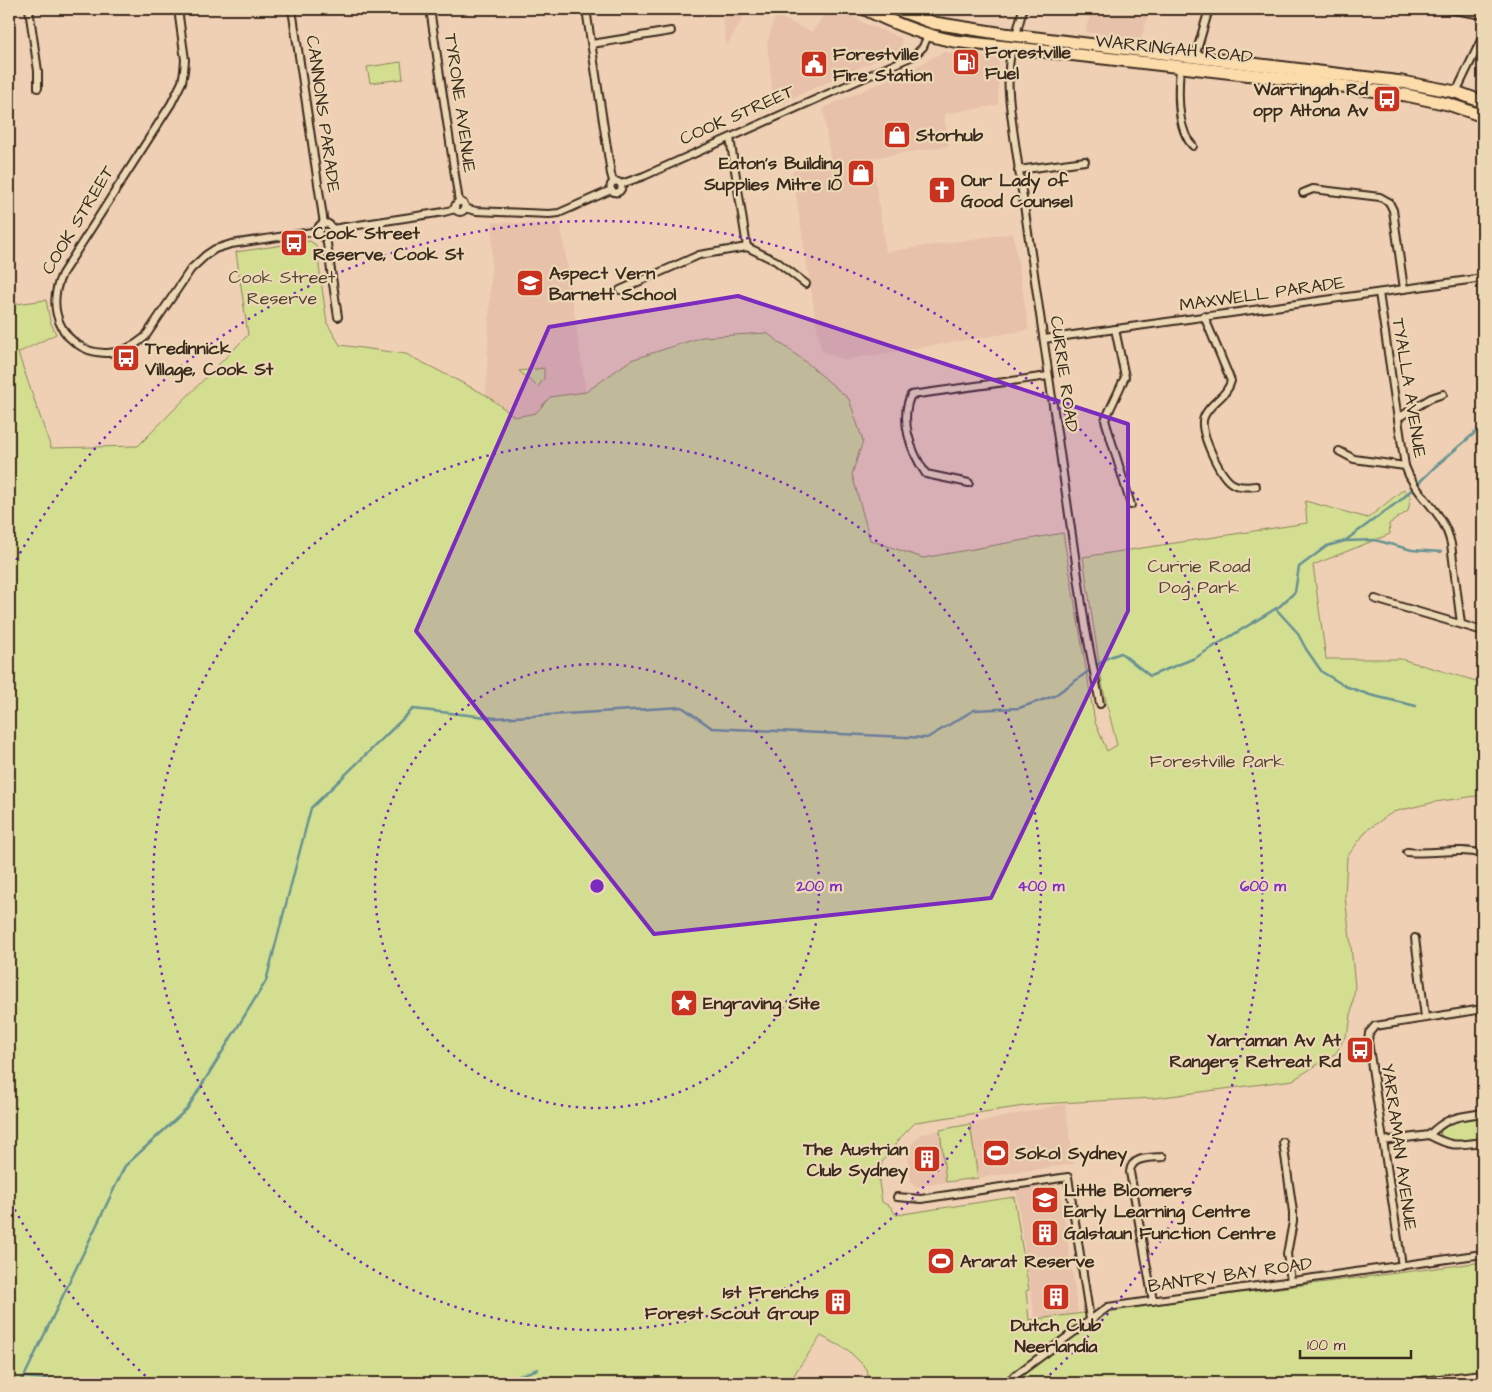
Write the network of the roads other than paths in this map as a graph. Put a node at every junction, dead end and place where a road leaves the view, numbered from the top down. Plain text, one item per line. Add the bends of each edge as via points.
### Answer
1 (28, 9) edge
2 (178, 9) edge
3 (292, 9) edge
4 (430, 9) edge
5 (586, 9) edge
6 (865, 9) edge
7 (896, 9) edge
8 (1023, 9) edge
9 (1209, 9) edge
10 (1447, 9) edge
11 (1483, 15) edge
12 (934, 23) junction
13 (671, 31) dead end
14 (928, 35) junction
15 (1016, 35) junction
16 (1483, 36) edge
17 (592, 44) junction
18 (1012, 48) junction
19 (1181, 55) junction
20 (1194, 62) junction
21 (1180, 67) junction
22 (38, 88) dead end
23 (1456, 92) junction
24 (1483, 102) edge
25 (1448, 104) junction
26 (1483, 116) edge
27 (730, 138) junction
28 (1193, 146) dead end
29 (1085, 161) dead end
30 (1018, 170) junction
31 (613, 182) junction
32 (621, 184) junction
33 (612, 190) junction
34 (1302, 193) dead end
35 (459, 202) junction
36 (464, 208) junction
37 (456, 209) junction
38 (324, 224) junction
39 (332, 229) junction
40 (319, 232) junction
41 (326, 237) junction
42 (747, 247) junction
43 (1483, 278) edge
44 (806, 284) dead end
45 (1404, 289) junction
46 (620, 290) dead end
47 (1379, 293) junction
48 (1204, 316) junction
49 (338, 317) dead end
50 (1115, 329) junction
51 (1044, 339) junction
52 (1048, 376) junction
53 (1442, 394) dead end
54 (1398, 418) junction
55 (1339, 451) dead end
56 (1405, 466) junction
57 (969, 483) dead end
58 (1256, 486) dead end
59 (1131, 505) dead end
60 (1375, 599) dead end
61 (1461, 624) junction
62 (1483, 631) edge
63 (1100, 704) dead end
64 (1407, 852) dead end
65 (1483, 854) edge
66 (1415, 938) dead end
67 (1483, 1009) edge
68 (1426, 1017) junction
69 (1483, 1114) edge
70 (1429, 1134) junction
71 (1383, 1141) junction
72 (1283, 1142) dead end
73 (1483, 1142) edge
74 (1164, 1157) dead end
75 (897, 1197) dead end
76 (1483, 1254) edge
77 (1402, 1266) junction
78 (1291, 1281) junction
79 (1153, 1301) junction
80 (1090, 1319) junction
81 (1483, 1376) edge
82 (1005, 1383) edge
83 (1422, 1383) edge

1 - 22 street
2 - 40 street, COOK STREET via 185,60 182,82 57,283 54,301 62,328 74,342 91,351 110,354 126,350 145,337 191,269 210,252 232,244
3 - 38 street, CANNONS PARADE
4 - 35 street, TYRONE AVENUE
5 - 17 street
6 - 14 highway, WARRINGAH ROAD
7 - 12 highway, WARRINGAH ROAD
8 - 15 street
9 - 20 street
10 - 11 street
12 - 14 highway, COOK STREET
12 - 15 highway, WARRINGAH ROAD
13 - 17 street
14 - 18 highway, WARRINGAH ROAD
14 - 27 street, COOK STREET via 915,55
15 - 18 highway
15 - 19 highway, WARRINGAH ROAD
16 - 23 street
17 - 31 street
18 - 21 highway, WARRINGAH ROAD
18 - 30 street, CURRIE ROAD via 1008,89
19 - 20 highway, WARRINGAH ROAD
19 - 21 highway
20 - 21 highway, WARRINGAH ROAD
20 - 23 highway, WARRINGAH ROAD via 1402,82
20 - 25 highway, WARRINGAH ROAD
21 - 28 street via 1182,124 1187,140
23 - 24 highway, WARRINGAH ROAD
23 - 25 highway
25 - 26 highway, WARRINGAH ROAD
27 - 32 street, COOK STREET
27 - 42 street
29 - 30 street
30 - 51 street, CURRIE ROAD
31 - 32 street
31 - 33 street via 610,185
32 - 33 street via 618,192
33 - 36 street via 554,213
34 - 45 street via 1313,189 1380,197 1389,202 1393,210
35 - 36 street via 464,204
35 - 37 street
36 - 37 street via 461,212
37 - 39 street
38 - 39 street
38 - 40 street
39 - 41 street
40 - 41 street
41 - 49 street
42 - 44 street via 776,261
42 - 46 street via 699,255
43 - 45 street, MAXWELL PARADE
45 - 47 street, MAXWELL PARADE
47 - 48 street, MAXWELL PARADE
47 - 54 street, TYALLA AVENUE
48 - 50 street, MAXWELL PARADE
48 - 58 street via 1231,381 1229,390 1202,419 1204,436 1220,472 1231,483
50 - 51 street, MAXWELL PARADE
50 - 59 street via 1125,377 1105,420
51 - 52 street, CURRIE ROAD
52 - 57 street via 911,395 906,424 916,459 926,474
52 - 63 street, CURRIE ROAD
53 - 54 street
54 - 56 street, TYALLA AVENUE
55 - 56 street via 1354,459
56 - 61 street, TYALLA AVENUE via 1415,486 1434,507 1448,532
60 - 61 street
61 - 62 street
64 - 65 street via 1423,854 1453,850
66 - 68 street
67 - 68 street
68 - 71 street, YARRAMAN AVENUE via 1375,1026 1370,1033 1368,1041
69 - 70 street via 1450,1118
70 - 71 street
70 - 73 street via 1446,1144
71 - 77 street, YARRAMAN AVENUE
72 - 78 street via 1293,1212 1288,1254
74 - 79 street via 1135,1161 1130,1166
75 - 80 street via 922,1199 1068,1177
76 - 77 street, BANTRY BAY ROAD
77 - 78 street, BANTRY BAY ROAD
78 - 79 street, BANTRY BAY ROAD
79 - 80 street, BANTRY BAY ROAD via 1108,1307
80 - 82 street, BANTRY BAY ROAD
81 - 83 main road

